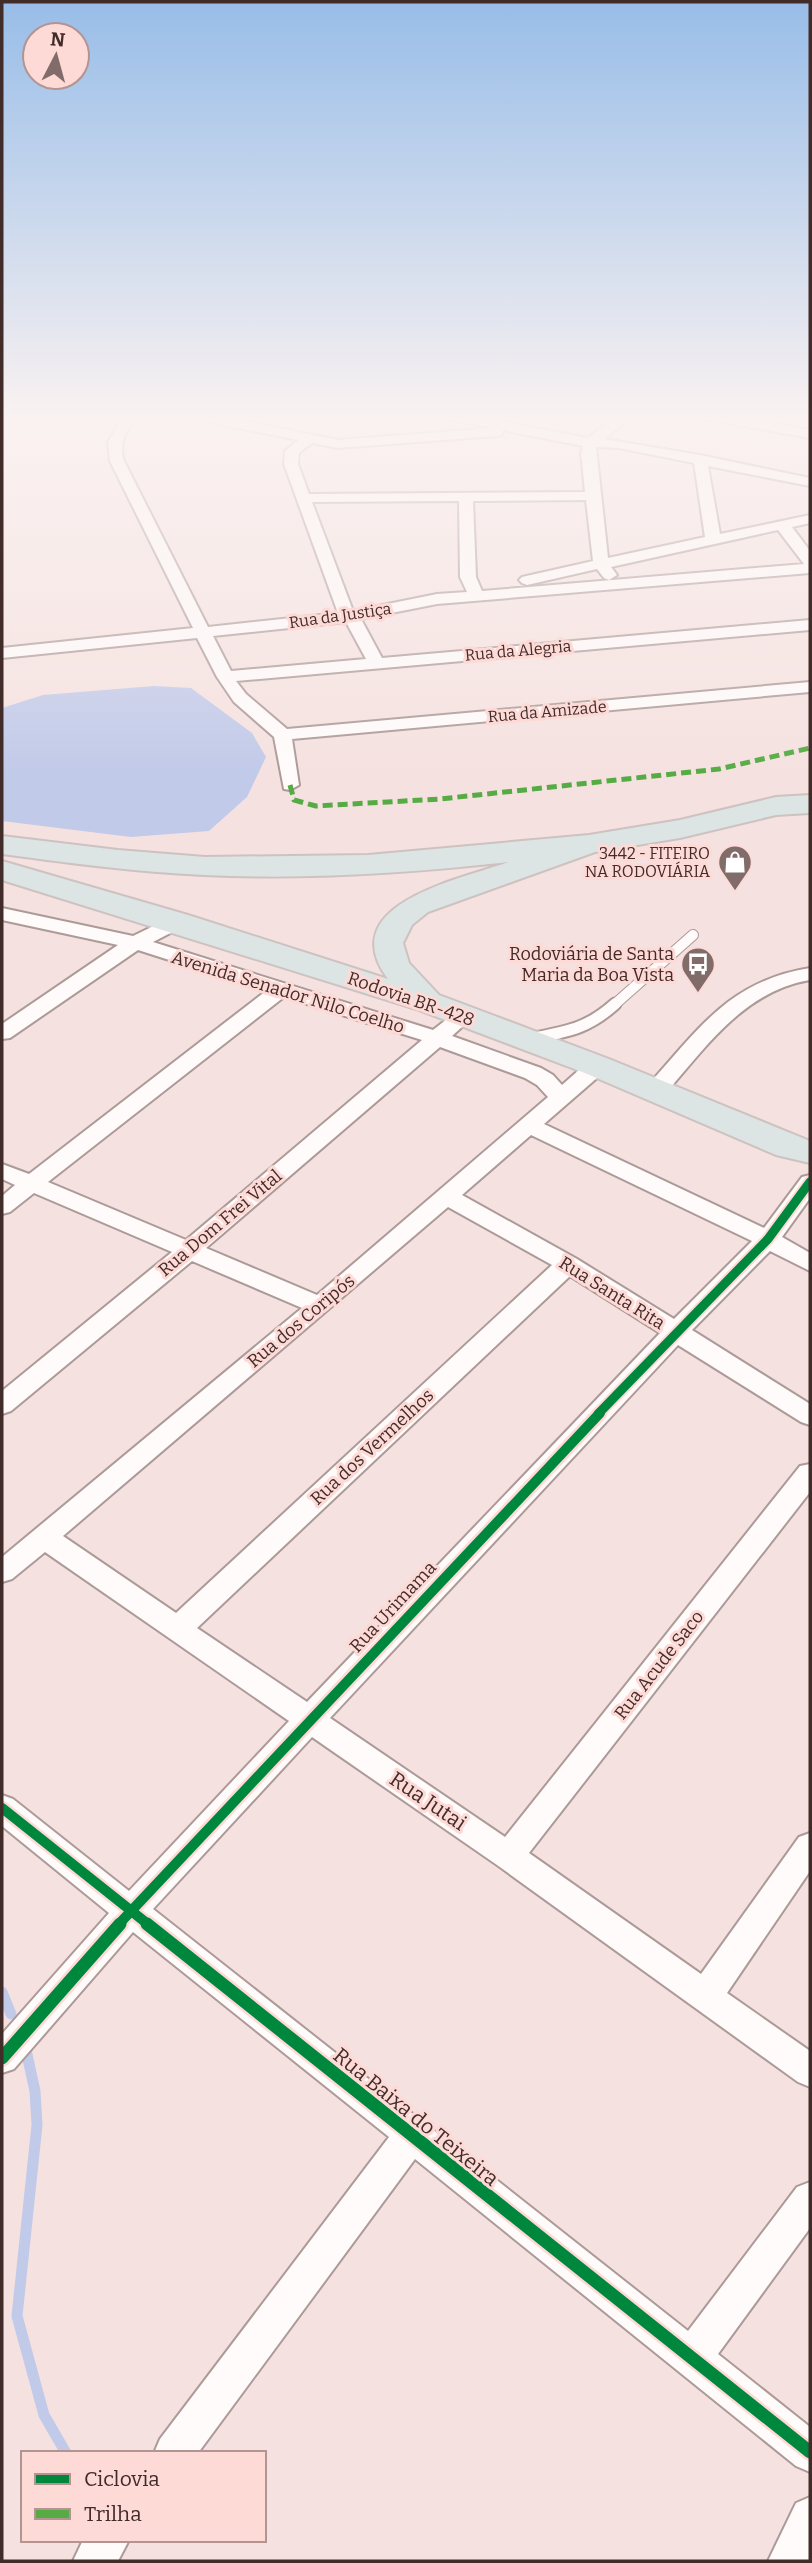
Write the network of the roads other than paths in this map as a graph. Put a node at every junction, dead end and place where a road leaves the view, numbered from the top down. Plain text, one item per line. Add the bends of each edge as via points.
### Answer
1 (155, 535) edge
2 (318, 535) edge
3 (467, 535) edge
4 (598, 535) edge
5 (712, 535) edge
6 (735, 535) edge
7 (789, 535) edge
8 (713, 539) junction
9 (810, 561) edge
10 (601, 564) junction
11 (810, 568) edge
12 (615, 585) junction
13 (474, 591) junction
14 (437, 599) junction
15 (349, 617) junction
16 (810, 625) edge
17 (203, 631) junction
18 (2, 653) edge
19 (376, 662) junction
20 (225, 677) junction
21 (810, 687) edge
22 (283, 736) junction
23 (290, 785) dead end
24 (810, 795) edge
25 (810, 804) edge
26 (776, 806) junction
27 (589, 844) junction
28 (2, 845) edge
29 (2, 870) edge
30 (2, 914) edge
31 (177, 922) junction
32 (693, 935) dead end
33 (135, 943) junction
34 (810, 974) edge
35 (281, 989) junction
36 (428, 1002) junction
37 (463, 1016) junction
38 (2, 1033) edge
39 (436, 1038) junction
40 (524, 1040) junction
41 (597, 1066) junction
42 (656, 1090) junction
43 (562, 1099) junction
44 (529, 1125) junction
45 (810, 1152) edge
46 (2, 1171) edge
47 (810, 1182) edge
48 (33, 1184) junction
49 (447, 1197) junction
50 (2, 1207) edge
51 (768, 1240) junction
52 (188, 1251) junction
53 (810, 1263) edge
54 (568, 1264) junction
55 (320, 1306) junction
56 (676, 1332) junction
57 (2, 1405) edge
58 (810, 1416) edge
59 (810, 1473) edge
60 (42, 1536) junction
61 (2, 1573) edge
62 (176, 1630) junction
63 (309, 1720) junction
64 (2, 1808) edge
65 (808, 1852) edge
66 (508, 1856) junction
67 (131, 1911) junction
68 (705, 1996) junction
69 (2, 2058) edge
70 (810, 2071) edge
71 (411, 2136) junction
72 (810, 2199) edge
73 (691, 2359) junction
74 (175, 2451) edge
75 (810, 2452) edge
76 (810, 2517) edge
77 (107, 2542) edge
78 (93, 2561) edge
79 (788, 2561) edge

1 - 17 street
2 - 15 street
3 - 13 street via 468,577
4 - 10 street
5 - 8 street
6 - 8 street
7 - 9 street
8 - 10 street
10 - 12 street
10 - 13 street
11 - 12 street, Rua da Justiça
12 - 14 street, Rua da Justiça
13 - 14 street
14 - 15 street, Rua da Justiça
15 - 17 street, Rua da Justiça
15 - 19 street
16 - 19 street, Rua da Alegria
17 - 18 street, Rua da Justiça
17 - 20 street
19 - 20 street, Rua da Alegria
20 - 22 street via 240,698
21 - 22 street, Rua da Amizade
22 - 23 street
24 - 26 highway
25 - 26 highway
26 - 27 highway
27 - 28 highway via 361,866 232,867
27 - 36 highway via 437,896 396,920 388,936 394,968
29 - 31 highway, Rodovia BR-428
30 - 33 street, Avenida Senador Nilo Coelho
31 - 33 street
31 - 36 highway, Rodovia BR-428
32 - 40 lane via 596,1021 558,1035
33 - 35 street, Avenida Senador Nilo Coelho
33 - 38 street
34 - 42 street via 770,982 739,1000
35 - 39 street, Avenida Senador Nilo Coelho
35 - 48 street
36 - 37 highway, Rodovia BR-428
37 - 39 street, Rua Dom Frei Vital
37 - 40 highway, Rodovia BR-428
39 - 43 street, Avenida Senador Nilo Coelho via 533,1073
39 - 52 street, Rua Dom Frei Vital
40 - 41 highway, Rodovia BR-428
41 - 42 highway, Rodovia BR-428
41 - 43 street, Rua dos Coripós
42 - 45 highway, Rodovia BR-428
43 - 44 street, Rua dos Coripós
44 - 49 street, Rua dos Coripós
44 - 51 street
46 - 48 street
47 - 51 street, Rua Urimama
48 - 50 street
48 - 52 street
49 - 54 street, Rua Santa Rita
49 - 55 street, Rua dos Coripós
51 - 53 street
51 - 56 street, Rua Urimama
52 - 55 street
52 - 57 street, Rua Dom Frei Vital
54 - 56 street, Rua Santa Rita
54 - 62 street, Rua dos Vermelhos
55 - 60 street, Rua dos Coripós
56 - 58 street, Rua Santa Rita
56 - 63 street, Rua Urimama
59 - 66 street, Rua Acude Saco
60 - 61 street, Rua dos Coripós
60 - 62 street, Rua Jutai
62 - 63 street, Rua Jutai
63 - 66 street, Rua Jutai
63 - 67 street, Rua Urimama
64 - 67 street, Rua Baixa do Teixeira
65 - 68 street
66 - 68 street, Rua Jutai
67 - 69 street, Rua Urimama
67 - 71 street, Rua Baixa do Teixeira
68 - 70 street, Rua Jutai
71 - 73 street, Rua Baixa do Teixeira
71 - 74 street
72 - 73 street
73 - 75 street, Rua Baixa do Teixeira
76 - 79 street
77 - 78 street

